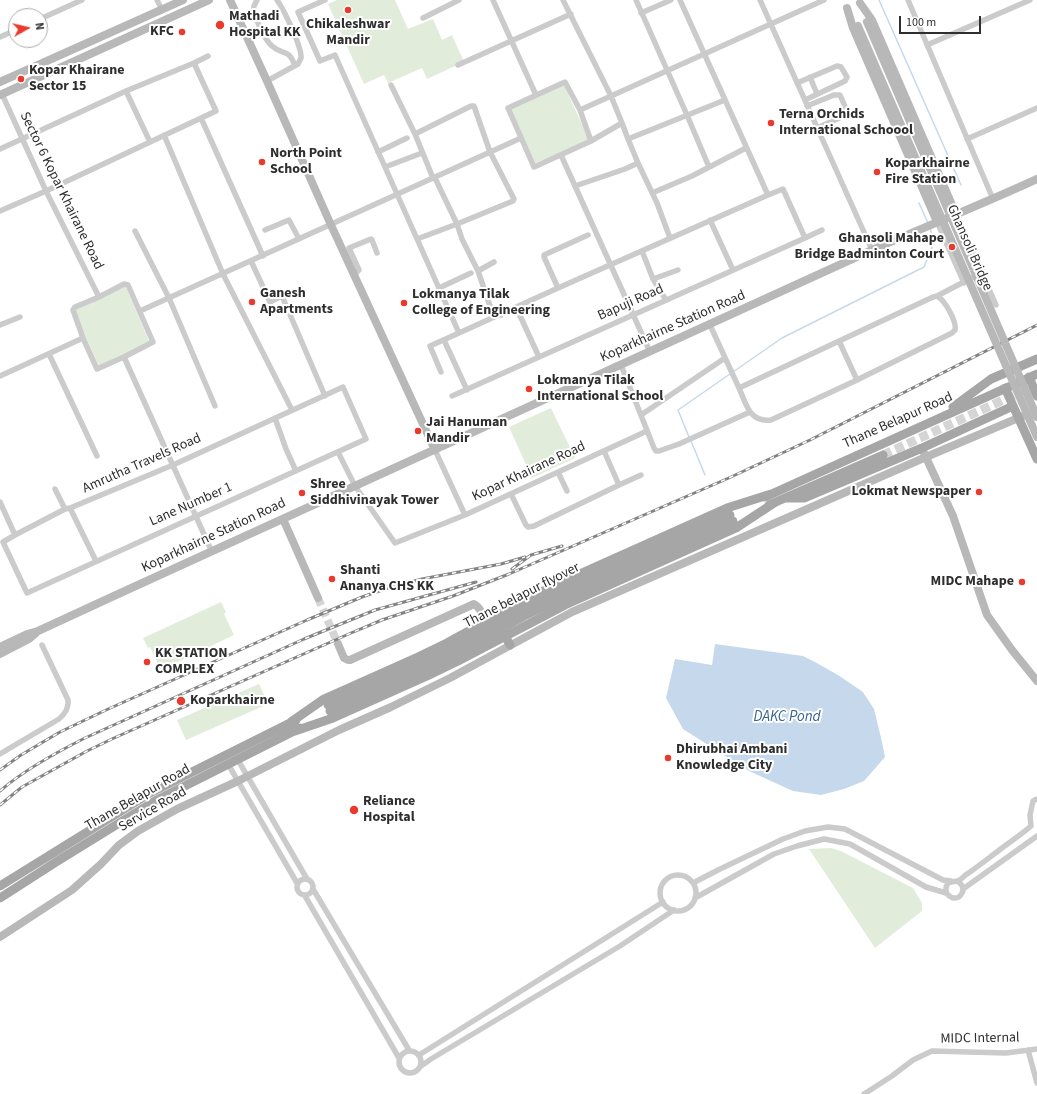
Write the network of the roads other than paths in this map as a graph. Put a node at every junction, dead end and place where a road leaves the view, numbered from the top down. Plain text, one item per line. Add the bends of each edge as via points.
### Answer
1 (82, 0) edge
2 (157, 0) edge
3 (183, 0) edge
4 (209, 0) edge
5 (230, 0) edge
6 (257, 0) edge
7 (277, 0) edge
8 (325, 0) edge
9 (459, 0) edge
10 (493, 0) edge
11 (563, 0) edge
12 (636, 0) edge
13 (671, 0) edge
14 (680, 0) edge
15 (760, 0) edge
16 (824, 0) edge
17 (844, 0) edge
18 (908, 0) edge
19 (1030, 0) edge
20 (859, 1) edge
21 (847, 8) junction
22 (162, 10) junction
23 (641, 13) junction
24 (570, 14) junction
25 (48, 15) edge
26 (423, 18) dead end
27 (771, 24) junction
28 (511, 40) junction
29 (927, 45) junction
30 (704, 54) junction
31 (208, 56) dead end
32 (194, 63) junction
33 (458, 65) dead end
34 (295, 66) junction
35 (667, 71) junction
36 (810, 77) junction
37 (267, 81) junction
38 (0, 82) edge
39 (797, 83) junction
40 (392, 85) dead end
41 (126, 91) junction
42 (2, 94) edge
43 (818, 94) junction
44 (536, 95) junction
45 (611, 96) junction
46 (725, 100) junction
47 (806, 103) junction
48 (1037, 108) edge
49 (580, 110) junction
50 (687, 114) junction
51 (201, 118) junction
52 (622, 123) junction
53 (817, 128) junction
54 (415, 134) junction
55 (164, 135) junction
56 (407, 138) dead end
57 (521, 138) junction
58 (22, 139) junction
59 (628, 139) junction
60 (967, 139) junction
61 (591, 141) junction
62 (150, 142) junction
63 (746, 148) junction
64 (0, 149) edge
65 (378, 152) junction
66 (490, 152) junction
67 (422, 153) junction
68 (561, 154) junction
69 (638, 163) junction
70 (385, 167) junction
71 (709, 167) junction
72 (434, 178) junction
73 (1037, 179) edge
74 (575, 186) junction
75 (46, 191) junction
76 (652, 193) junction
77 (397, 194) junction
78 (768, 195) junction
79 (993, 199) junction
80 (0, 212) edge
81 (956, 214) junction
82 (710, 220) junction
83 (457, 224) junction
84 (932, 224) junction
85 (331, 225) junction
86 (265, 230) dead end
87 (822, 230) dead end
88 (135, 231) dead end
89 (588, 235) dead end
90 (417, 238) junction
91 (670, 238) junction
92 (805, 238) junction
93 (299, 239) junction
94 (345, 249) junction
95 (872, 250) junction
96 (642, 251) junction
97 (377, 253) dead end
98 (263, 256) junction
99 (251, 261) junction
100 (494, 262) dead end
101 (611, 265) junction
102 (678, 270) dead end
103 (733, 270) junction
104 (478, 271) junction
105 (982, 272) junction
106 (471, 273) dead end
107 (223, 274) junction
108 (653, 279) junction
109 (964, 283) junction
110 (439, 288) junction
111 (558, 288) junction
112 (937, 296) junction
113 (99, 297) junction
114 (169, 298) junction
115 (666, 300) junction
116 (996, 305) dead end
117 (516, 307) junction
118 (140, 311) junction
119 (500, 314) junction
120 (633, 315) junction
121 (20, 317) dead end
122 (0, 325) edge
123 (710, 325) junction
124 (459, 333) junction
125 (83, 338) junction
126 (444, 340) junction
127 (839, 341) junction
128 (650, 352) junction
129 (49, 354) junction
130 (124, 357) junction
131 (539, 358) junction
132 (725, 358) junction
133 (1037, 359) edge
134 (621, 365) junction
135 (441, 372) dead end
136 (1033, 375) edge
137 (0, 376) edge
138 (857, 380) junction
139 (738, 385) junction
140 (1006, 388) junction
141 (467, 390) junction
142 (325, 396) junction
143 (452, 396) dead end
144 (1037, 396) edge
145 (215, 406) dead end
146 (1014, 406) junction
147 (292, 410) junction
148 (1037, 411) edge
149 (750, 412) junction
150 (641, 414) junction
151 (275, 418) junction
152 (1019, 418) junction
153 (1037, 418) edge
154 (937, 419) junction
155 (647, 431) junction
156 (1037, 437) edge
157 (366, 439) joint
158 (922, 448) junction
159 (435, 450) junction
160 (604, 451) junction
161 (338, 452) junction
162 (883, 455) tunnel mouth
163 (97, 456) dead end
164 (926, 458) junction
165 (1037, 459) edge
166 (173, 465) junction
167 (296, 471) junction
168 (558, 472) junction
169 (641, 475) dead end
170 (619, 485) junction
171 (355, 486) junction
172 (55, 489) dead end
173 (567, 491) dead end
174 (511, 494) junction
175 (787, 498) junction
176 (772, 499) junction
177 (0, 502) edge
178 (68, 509) junction
179 (465, 515) junction
180 (196, 516) junction
181 (283, 519) junction
182 (15, 535) junction
183 (212, 552) junction
184 (96, 561) junction
185 (26, 593) joint
186 (318, 598) tunnel mouth
187 (494, 617) junction
188 (485, 622) junction
189 (38, 631) junction
190 (505, 636) junction
191 (496, 640) junction
192 (338, 644) tunnel mouth
193 (42, 645) dead end
194 (510, 645) junction
195 (0, 647) edge
196 (501, 650) junction
197 (0, 654) edge
198 (1037, 681) edge
199 (329, 708) junction
200 (291, 722) junction
201 (295, 731) junction
202 (0, 754) edge
203 (238, 760) junction
204 (228, 764) junction
205 (247, 776) junction
206 (238, 781) junction
207 (1037, 799) edge
208 (1031, 826) junction
209 (1037, 836) edge
210 (307, 879) junction
211 (954, 881) junction
212 (297, 883) junction
213 (693, 883) junction
214 (0, 886) edge
215 (963, 889) junction
216 (313, 890) junction
217 (946, 893) junction
218 (305, 896) junction
219 (0, 898) edge
220 (695, 898) junction
221 (662, 902) junction
222 (674, 910) junction
223 (0, 936) edge
224 (1037, 1049) edge
225 (409, 1050) junction
226 (1028, 1050) junction
227 (419, 1055) junction
228 (399, 1058) junction
229 (421, 1066) junction
230 (1037, 1083) edge
231 (864, 1094) edge

1 - 25 street
2 - 22 street
3 - 22 street
4 - 42 street
5 - 37 street
6 - 34 street via 254,6 256,20 263,33 271,46 292,58
7 - 34 street via 300,50 301,59
8 - 65 street via 298,12 320,62 335,55
9 - 26 street
10 - 28 street
11 - 24 street
12 - 23 street
13 - 23 street
14 - 30 street
15 - 27 street
16 - 27 street
17 - 21 street
18 - 29 street
19 - 29 street
20 - 81 street via 872,20
20 - 153 street, Ghansoli Bridge, bridge
21 - 84 street via 852,28
21 - 156 street, Ghansoli Bridge, bridge via 858,26
22 - 38 street
23 - 35 street
24 - 28 street
24 - 45 street
27 - 30 street
27 - 39 street
28 - 33 street
28 - 44 street
29 - 60 street
30 - 35 street
30 - 46 street
31 - 32 street
32 - 41 street
32 - 51 street via 216,111
34 - 37 street
35 - 45 street
35 - 50 street
36 - 39 street
36 - 43 street
36 - 43 street via 837,66 842,67 845,81
37 - 85 street
38 - 42 street, Sector 6 Kopar Khairane Road
39 - 47 street
40 - 54 street
41 - 58 street
41 - 62 street
42 - 58 street, Sector 6 Kopar Khairane Road
43 - 47 street
44 - 49 street via 565,82
44 - 57 street via 508,108
45 - 49 street
45 - 52 street
46 - 50 street
46 - 63 street
47 - 53 street
47 - 53 street via 840,95 847,111 846,115
48 - 60 street
49 - 61 street
50 - 59 street
50 - 71 street
51 - 55 street
51 - 98 street
52 - 59 street
52 - 61 street
53 - 95 street
54 - 66 street via 474,106
54 - 67 street
55 - 62 street
55 - 107 street
56 - 65 street
57 - 66 street
57 - 68 street via 534,167
58 - 64 street
58 - 75 street, Sector 6 Kopar Khairane Road
59 - 69 street
60 - 79 street
61 - 68 street
62 - 75 street
63 - 71 street
63 - 78 street
65 - 70 street
66 - 72 street
66 - 83 street via 514,200
67 - 70 street
67 - 72 street
68 - 74 street
69 - 74 street
69 - 76 street
70 - 77 street
71 - 76 street
72 - 77 street
72 - 83 street
73 - 79 street, Koparkhairne Station Road
74 - 101 street
75 - 80 street
75 - 113 street, Sector 6 Kopar Khairane Road
76 - 91 street
77 - 85 street
77 - 90 street
78 - 82 street
78 - 92 street via 784,188
79 - 81 street, Koparkhairne Station Road
81 - 84 street, Koparkhairne Station Road
81 - 105 street
82 - 91 street
82 - 103 street
83 - 90 street
83 - 104 street
84 - 95 street, Koparkhairne Station Road
84 - 109 street
85 - 93 street
85 - 94 street
86 - 93 street via 289,220
87 - 92 street, Bapuji Road
88 - 114 street
89 - 111 street via 544,255
90 - 110 street
91 - 96 street
92 - 103 street, Bapuji Road
93 - 98 street
94 - 97 street via 371,239
94 - 159 street via 353,273
95 - 123 street, Koparkhairne Station Road
96 - 101 street
96 - 108 street
98 - 99 street
99 - 107 street
99 - 142 street via 270,302 282,296
100 - 104 street
101 - 111 street
101 - 120 street
102 - 108 street
103 - 115 street, Bapuji Road
104 - 119 street via 490,306
105 - 109 street
105 - 116 street
106 - 110 street
107 - 114 street
107 - 147 street
108 - 115 street
109 - 112 street
110 - 124 street
111 - 117 street
112 - 127 street
112 - 138 street via 944,301 955,324 955,330
113 - 118 street via 126,284
113 - 125 street via 73,310
114 - 118 street
114 - 145 street
115 - 120 street, Bapuji Road
117 - 119 street
117 - 131 street
118 - 130 street via 153,342
119 - 124 street
120 - 128 street
120 - 131 street, Bapuji Road
121 - 122 street
123 - 128 street, Koparkhairne Station Road
123 - 132 street
124 - 126 street
125 - 129 street
125 - 130 street via 97,369
126 - 135 street via 430,346
126 - 141 street
127 - 138 street
127 - 139 street
128 - 134 street, Koparkhairne Station Road
129 - 137 street
129 - 163 street
130 - 166 street
131 - 141 street, Bapuji Road
132 - 139 street
132 - 150 street
133 - 154 main road via 991,380
134 - 150 street
134 - 159 street, Koparkhairne Station Road
136 - 140 main road, Thane Belapur Road
136 - 144 main road
138 - 149 street via 771,420 765,421
139 - 149 street
140 - 146 main road
140 - 154 main road, Thane Belapur Road
141 - 143 street, Bapuji Road
142 - 147 street, Amrutha Travels Road
142 - 157 street, Amrutha Travels Road via 343,387
146 - 152 main road
146 - 158 main road
147 - 151 street, Amrutha Travels Road
148 - 152 street, Service Road
149 - 155 street via 659,451 656,450
150 - 155 street
151 - 166 street, Amrutha Travels Road
151 - 167 street
152 - 164 street, Service Road
152 - 165 main road
154 - 176 main road, Thane Belapur Road
155 - 160 street, Kopar Khairane Road
157 - 161 street, Lane Number 1
158 - 164 street
158 - 175 main road via 804,498
159 - 171 street, Koparkhairne Station Road
159 - 179 street, Kopar Khairane Road
160 - 168 street, Kopar Khairane Road
160 - 170 street
161 - 167 street, Lane Number 1
161 - 171 street
162 - 175 main road
164 - 194 street, Service Road via 572,612
164 - 198 street via 953,516 987,615
166 - 178 street, Amrutha Travels Road
166 - 180 street
167 - 180 street, Lane Number 1
168 - 173 street
168 - 174 street, Kopar Khairane Road
169 - 170 street
170 - 174 street via 531,527 526,525
171 - 179 street via 395,543
171 - 181 street, Koparkhairne Station Road
172 - 178 street
174 - 179 street, Kopar Khairane Road
175 - 176 main road
176 - 187 main road via 727,508 555,585
176 - 190 main road via 736,528 565,605
176 - 199 main road, Thane belapur flyover, bridge via 559,592
177 - 182 street
178 - 182 street, Amrutha Travels Road
178 - 184 street
180 - 183 street
180 - 184 street, Lane Number 1
181 - 183 street, Koparkhairne Station Road
181 - 186 street
182 - 185 street, Amrutha Travels Road via 3,542
183 - 189 street, Koparkhairne Station Road
184 - 185 street, Lane Number 1
187 - 188 main road
187 - 190 main road
188 - 191 street
188 - 192 street via 480,609 474,604 350,660 344,658
188 - 200 main road via 418,657 324,699
189 - 195 street, Koparkhairne Station Road
189 - 197 street, Koparkhairne Station Road via 29,639
190 - 191 main road
190 - 194 main road
191 - 196 street
191 - 201 main road via 427,676 333,718
193 - 202 street via 69,704 59,720
194 - 196 street, Service Road
196 - 205 street, Service Road via 398,704
199 - 200 main road
199 - 201 main road
200 - 214 main road, Thane Belapur Road via 150,793
201 - 203 main road, Thane Belapur Road
203 - 204 main road, Thane Belapur Road
203 - 205 street
204 - 206 street
204 - 219 main road, Thane Belapur Road via 148,805
205 - 206 street, Service Road
205 - 210 street
206 - 212 street
206 - 223 street, Service Road via 177,809 138,831 119,845 72,890
207 - 208 street via 1032,805
208 - 209 street
208 - 211 street
209 - 215 street
210 - 212 street
210 - 216 street via 312,882
211 - 213 street via 943,880 845,829 828,826 806,830 783,839
211 - 215 street via 961,884
211 - 217 street via 946,887
212 - 218 street via 298,892
213 - 220 street
213 - 221 street via 685,876 670,877 660,888
215 - 217 street via 958,898 952,898
216 - 218 street
216 - 225 street
217 - 220 street via 926,887 850,844 824,839 774,854
218 - 228 street
220 - 222 street via 685,910
221 - 222 street
221 - 227 street
222 - 229 street via 620,946
224 - 226 street, MIDC Internal
225 - 227 street
225 - 228 street
226 - 230 street
226 - 231 street, MIDC Internal via 1006,1053 932,1051 913,1060
227 - 229 street via 422,1060
228 - 229 street via 399,1065 407,1073 417,1071

